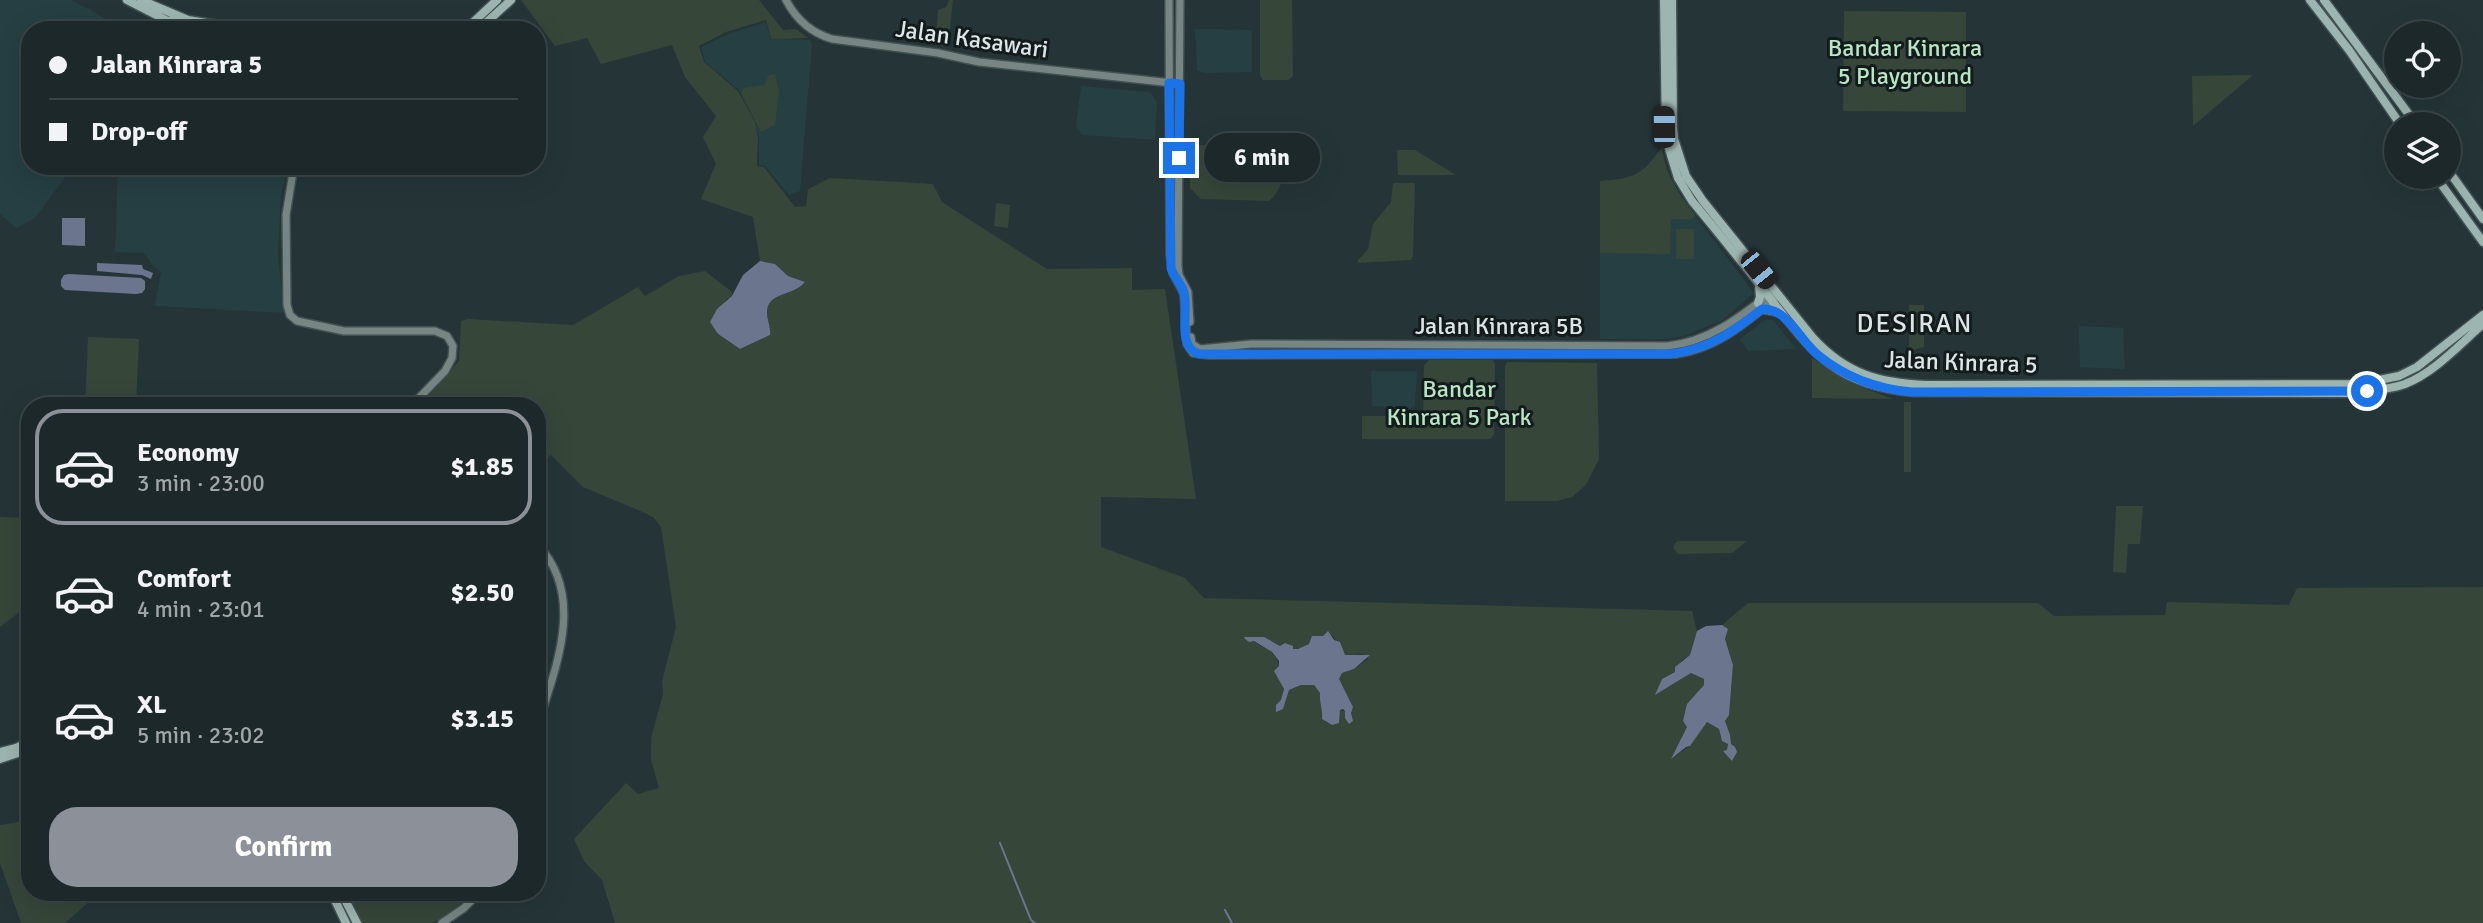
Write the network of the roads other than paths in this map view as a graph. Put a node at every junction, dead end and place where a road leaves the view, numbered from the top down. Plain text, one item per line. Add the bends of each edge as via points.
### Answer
1 (127, 0) edge
2 (141, 0) edge
3 (497, 0) edge
4 (511, 0) edge
5 (786, 0) edge
6 (1169, 0) edge
7 (1181, 0) edge
8 (1664, 0) edge
9 (1672, 0) edge
10 (2310, 0) edge
11 (2324, 0) edge
12 (170, 21) edge
13 (194, 21) edge
14 (475, 21) edge
15 (488, 21) edge
16 (1169, 83) junction
17 (1180, 84) junction
18 (2392, 112) edge
19 (2407, 112) edge
20 (293, 175) edge
21 (2461, 188) edge
22 (2445, 189) edge
23 (2483, 219) edge
24 (2483, 242) edge
25 (1758, 283) junction
26 (1773, 296) junction
27 (1760, 306) junction
28 (1781, 313) junction
29 (2483, 315) edge
30 (2483, 324) edge
31 (1209, 351) junction
32 (2274, 385) junction
33 (2299, 385) junction
34 (2288, 391) junction
35 (421, 397) edge
36 (546, 554) edge
37 (546, 699) edge
38 (21, 746) edge
39 (0, 752) edge
40 (21, 752) edge
41 (0, 760) edge
42 (335, 901) edge
43 (346, 901) edge
44 (471, 901) edge
45 (346, 923) edge
46 (357, 923) edge
47 (442, 923) edge

1 - 12 main road
2 - 13 main road
3 - 14 main road
4 - 15 main road
5 - 16 street, Jalan Kasawari via 818,35 832,39 979,62
6 - 16 street
7 - 17 street
8 - 25 main road, Jalan Kinrara 5 via 1664,127 1673,165 1692,201
9 - 26 main road, Jalan Kinrara 5 via 1673,127 1681,165
10 - 18 main road
11 - 19 main road
16 - 17 street, Jalan Kasawari
16 - 31 street via 1171,268 1184,294 1188,348
17 - 31 street via 1179,275 1188,292 1192,344
20 - 35 street via 286,215 290,315 297,321 344,331 427,331 447,336 453,346 449,365
21 - 23 main road
22 - 24 main road
25 - 26 main road, Jalan Kinrara 5
25 - 27 main road
26 - 27 street, Jalan Kinrara 5B
26 - 28 main road, Jalan Kinrara 5
26 - 32 main road, Jalan Kinrara 5 via 1832,356 1882,381 1926,385
27 - 28 main road
27 - 31 street, Jalan Kinrara 5B via 1704,338 1667,346 1242,344
28 - 34 main road, Jalan Kinrara 5 via 1817,355 1853,378 1890,390
29 - 33 main road, Jalan Kinrara 5 via 2434,356 2399,376 2359,384
30 - 34 main road, Jalan Kinrara 5 via 2405,384 2351,393
32 - 33 main road, Jalan Kinrara 5
32 - 34 main road
33 - 34 main road
36 - 37 street via 558,579 563,625 560,656
38 - 39 main road
40 - 41 main road
42 - 45 main road
43 - 46 main road
44 - 47 street

